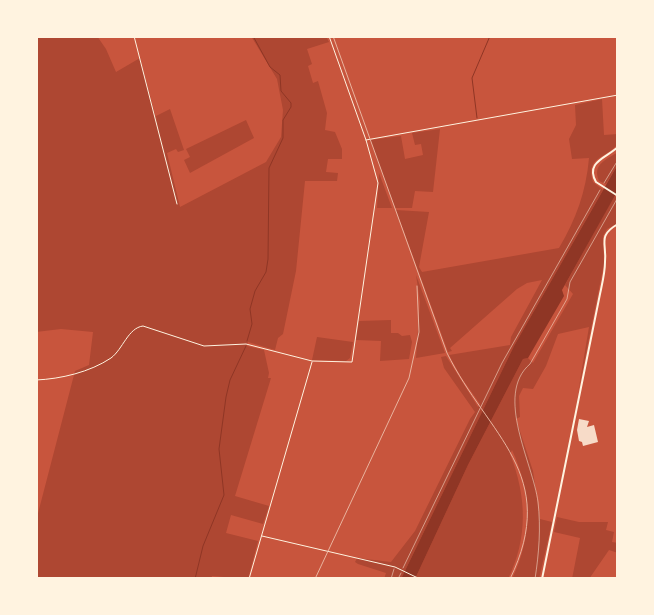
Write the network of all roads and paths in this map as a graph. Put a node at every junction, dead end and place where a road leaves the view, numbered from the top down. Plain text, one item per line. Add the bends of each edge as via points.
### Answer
1 (134, 36) edge
2 (329, 36) edge
3 (618, 95) edge
4 (366, 140) junction
5 (618, 147) edge
6 (618, 160) edge
7 (618, 196) edge
8 (177, 204) dead end
9 (618, 224) edge
10 (312, 361) junction
11 (36, 380) edge
12 (261, 536) junction
13 (395, 567) junction
14 (249, 579) edge
15 (391, 579) edge
16 (398, 579) edge
17 (420, 579) edge
18 (535, 579) edge
19 (542, 579) edge

1 - 8 street
2 - 4 street
3 - 4 street
4 - 10 street via 378,183 352,362
5 - 7 street via 594,164 593,176 599,185
6 - 16 path via 502,363
7 - 18 path via 570,282 567,299 530,364 518,377 516,417 538,505
9 - 19 street via 604,238 605,263
10 - 11 street via 246,344 204,346 143,326 134,328 119,351 104,362 76,373
10 - 12 street
12 - 13 street
12 - 14 street
13 - 15 lane
13 - 17 street

